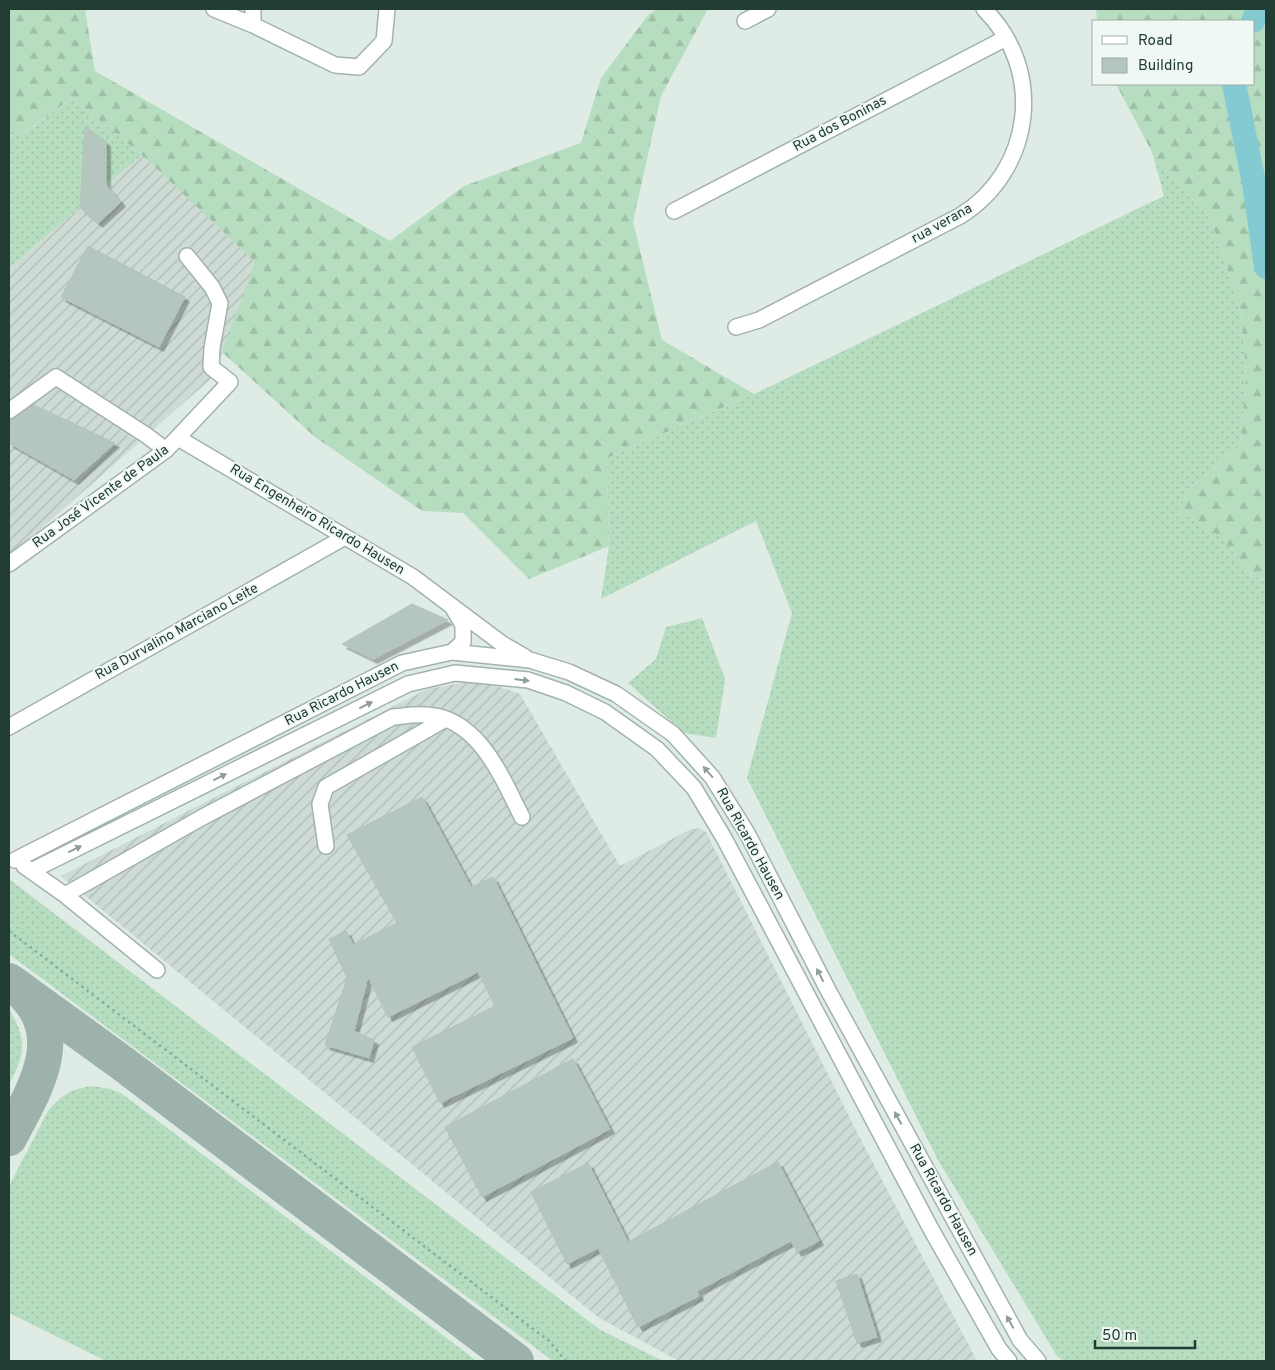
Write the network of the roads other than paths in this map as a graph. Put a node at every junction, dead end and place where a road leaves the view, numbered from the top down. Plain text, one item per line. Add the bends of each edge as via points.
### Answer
1 (214, 9) edge
2 (253, 9) edge
3 (387, 9) edge
4 (768, 9) edge
5 (984, 9) edge
6 (745, 21) dead end
7 (253, 25) junction
8 (1006, 38) junction
9 (674, 211) dead end
10 (187, 256) dead end
11 (736, 327) dead end
12 (9, 411) edge
13 (178, 438) junction
14 (166, 450) junction
15 (346, 537) junction
16 (9, 564) edge
17 (452, 607) junction
18 (452, 652) junction
19 (530, 660) junction
20 (444, 720) junction
21 (9, 727) edge
22 (522, 817) dead end
23 (326, 846) dead end
24 (12, 858) edge
25 (31, 871) junction
26 (64, 895) junction
27 (157, 970) dead end
28 (1009, 1361) edge
29 (1038, 1361) edge

1 - 7 street
2 - 7 street
3 - 7 street via 384,41 359,67 336,65
4 - 6 street
5 - 8 street, rua verana
8 - 9 street, Rua dos Boninas
8 - 11 street, rua verana via 1019,65 1024,112 1012,159 988,193 960,216 759,320
10 - 13 street, Rua José Vicente de Paula via 212,287 220,303 212,367 230,382
12 - 14 street via 56,377
13 - 14 street, Rua José Vicente de Paula
13 - 15 street, Rua Engenheiro Ricardo Hausen
14 - 16 street, Rua José Vicente de Paula
15 - 17 street, Rua Engenheiro Ricardo Hausen via 413,577
15 - 21 street, Rua Durvalino Marciano Leite
17 - 18 street, Rua Engenheiro Ricardo Hausen via 463,625 463,642
17 - 19 street, Rua Engenheiro Ricardo Hausen
18 - 19 street, Rua Ricardo Hausen
18 - 24 street, Rua Ricardo Hausen via 402,663
29 -> 19 street, Rua Ricardo Hausen via 1020,1340 828,990 747,833 712,777 673,734 616,694 569,672
20 - 22 street via 466,729 490,755
20 - 23 street via 326,787 320,804
20 - 26 street via 429,715 393,716
24 - 25 street
25 - 26 street
25 -> 28 street, Rua Ricardo Hausen via 408,684 455,673 528,680 566,693 605,712 657,749 694,788 724,838 932,1230 999,1349
26 - 27 street

